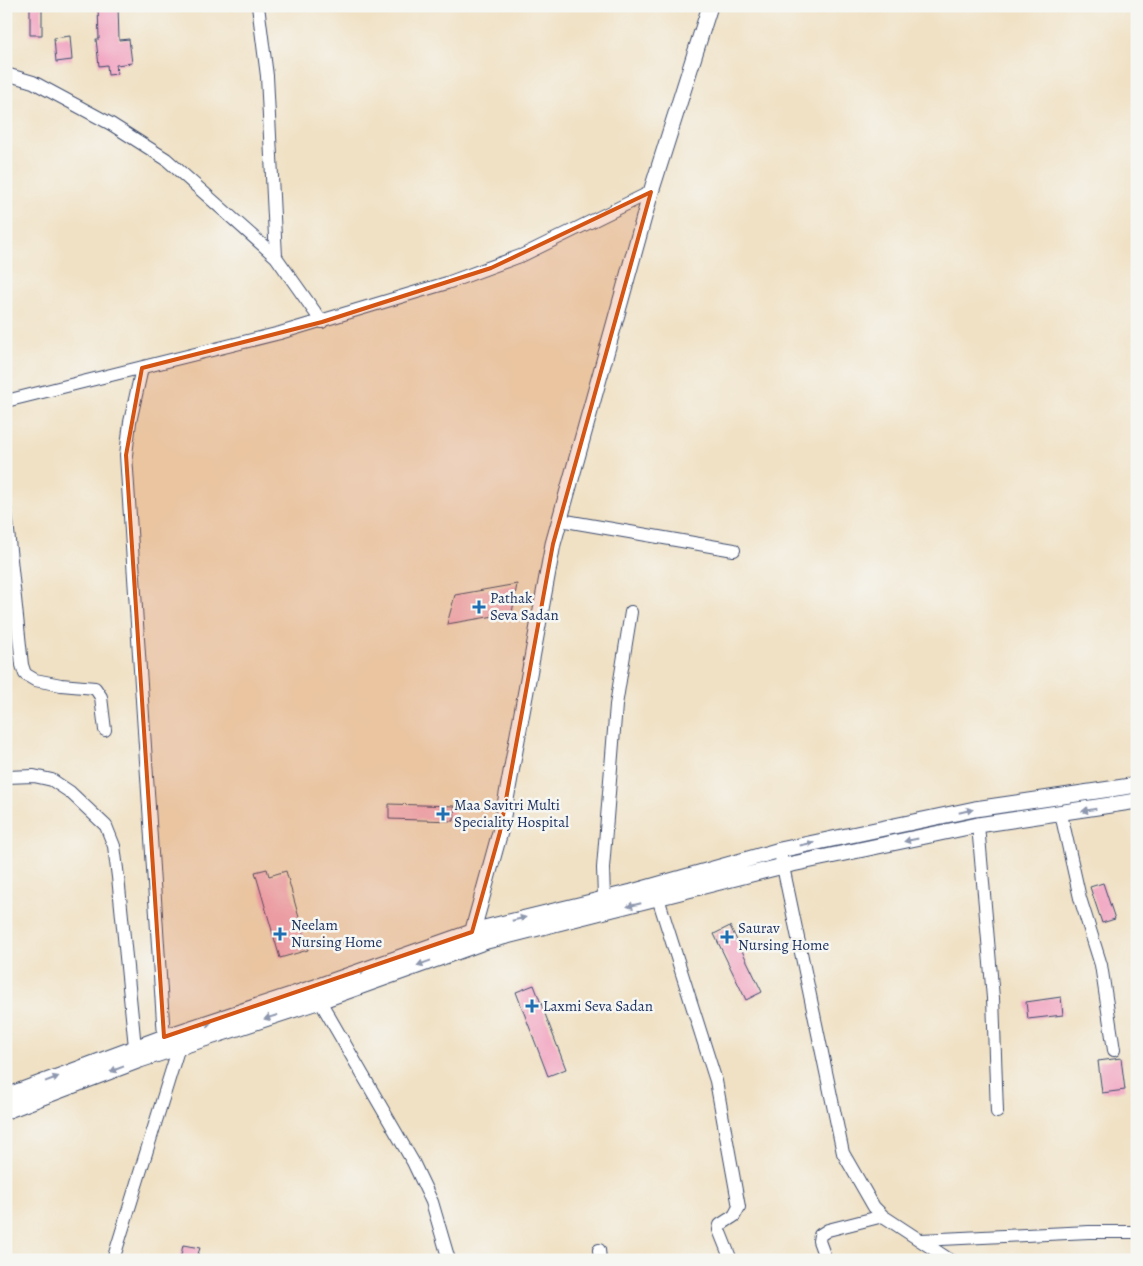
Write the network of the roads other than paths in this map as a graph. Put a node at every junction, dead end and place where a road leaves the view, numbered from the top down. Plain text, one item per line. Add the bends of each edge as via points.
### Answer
1 (258, 6) edge
2 (710, 6) edge
3 (6, 74) edge
4 (651, 192) junction
5 (276, 257) junction
6 (322, 322) junction
7 (142, 368) junction
8 (6, 401) edge
9 (6, 512) edge
10 (560, 520) junction
11 (734, 550) dead end
12 (631, 612) dead end
13 (105, 730) dead end
14 (6, 777) edge
15 (1137, 785) edge
16 (1137, 801) edge
17 (1061, 814) junction
18 (978, 825) junction
19 (780, 850) junction
20 (783, 866) junction
21 (713, 876) junction
22 (604, 898) junction
23 (658, 898) junction
24 (471, 939) junction
25 (320, 1000) junction
26 (184, 1030) junction
27 (164, 1037) junction
28 (135, 1047) junction
29 (179, 1047) junction
30 (1114, 1050) dead end
31 (6, 1096) edge
32 (6, 1111) edge
33 (997, 1112) dead end
34 (883, 1216) junction
35 (1137, 1232) edge
36 (921, 1240) junction
37 (113, 1260) edge
38 (450, 1260) edge
39 (731, 1260) edge
40 (826, 1260) edge
41 (950, 1260) edge

1 - 5 street via 267,76
2 - 4 main road
3 - 5 street via 33,82 152,149
4 - 6 street via 491,268
4 - 10 main road
5 - 6 street
6 - 7 street
7 - 8 street
7 - 27 street via 126,455
9 - 13 street via 25,674 35,680 95,688 101,697
10 - 11 street
10 - 24 main road via 500,832
12 - 22 street via 616,705 603,868
14 - 28 street via 34,776 52,780 70,792 106,826 114,846
19 -> 15 main road via 976,809
16 -> 17 main road
17 - 18 main road
17 - 30 street via 1080,898 1101,965
18 -> 20 main road
18 - 33 street via 993,998
19 - 20 street
19 - 21 main road via 743,859
20 - 21 main road via 745,876
20 - 34 street via 843,1153
21 - 22 main road
21 - 23 main road
24 -> 22 main road
23 -> 24 main road
23 - 39 street via 716,1081 739,1207 734,1216 720,1224 719,1230
24 -> 25 main road
26 -> 24 main road
25 -> 29 main road
25 - 38 street via 413,1162 432,1202
26 - 27 main road
26 - 29 street
27 - 28 main road
31 -> 28 main road
29 -> 32 main road
29 - 37 street
34 - 36 street
34 - 40 street via 820,1235
35 - 36 street
36 - 41 street

